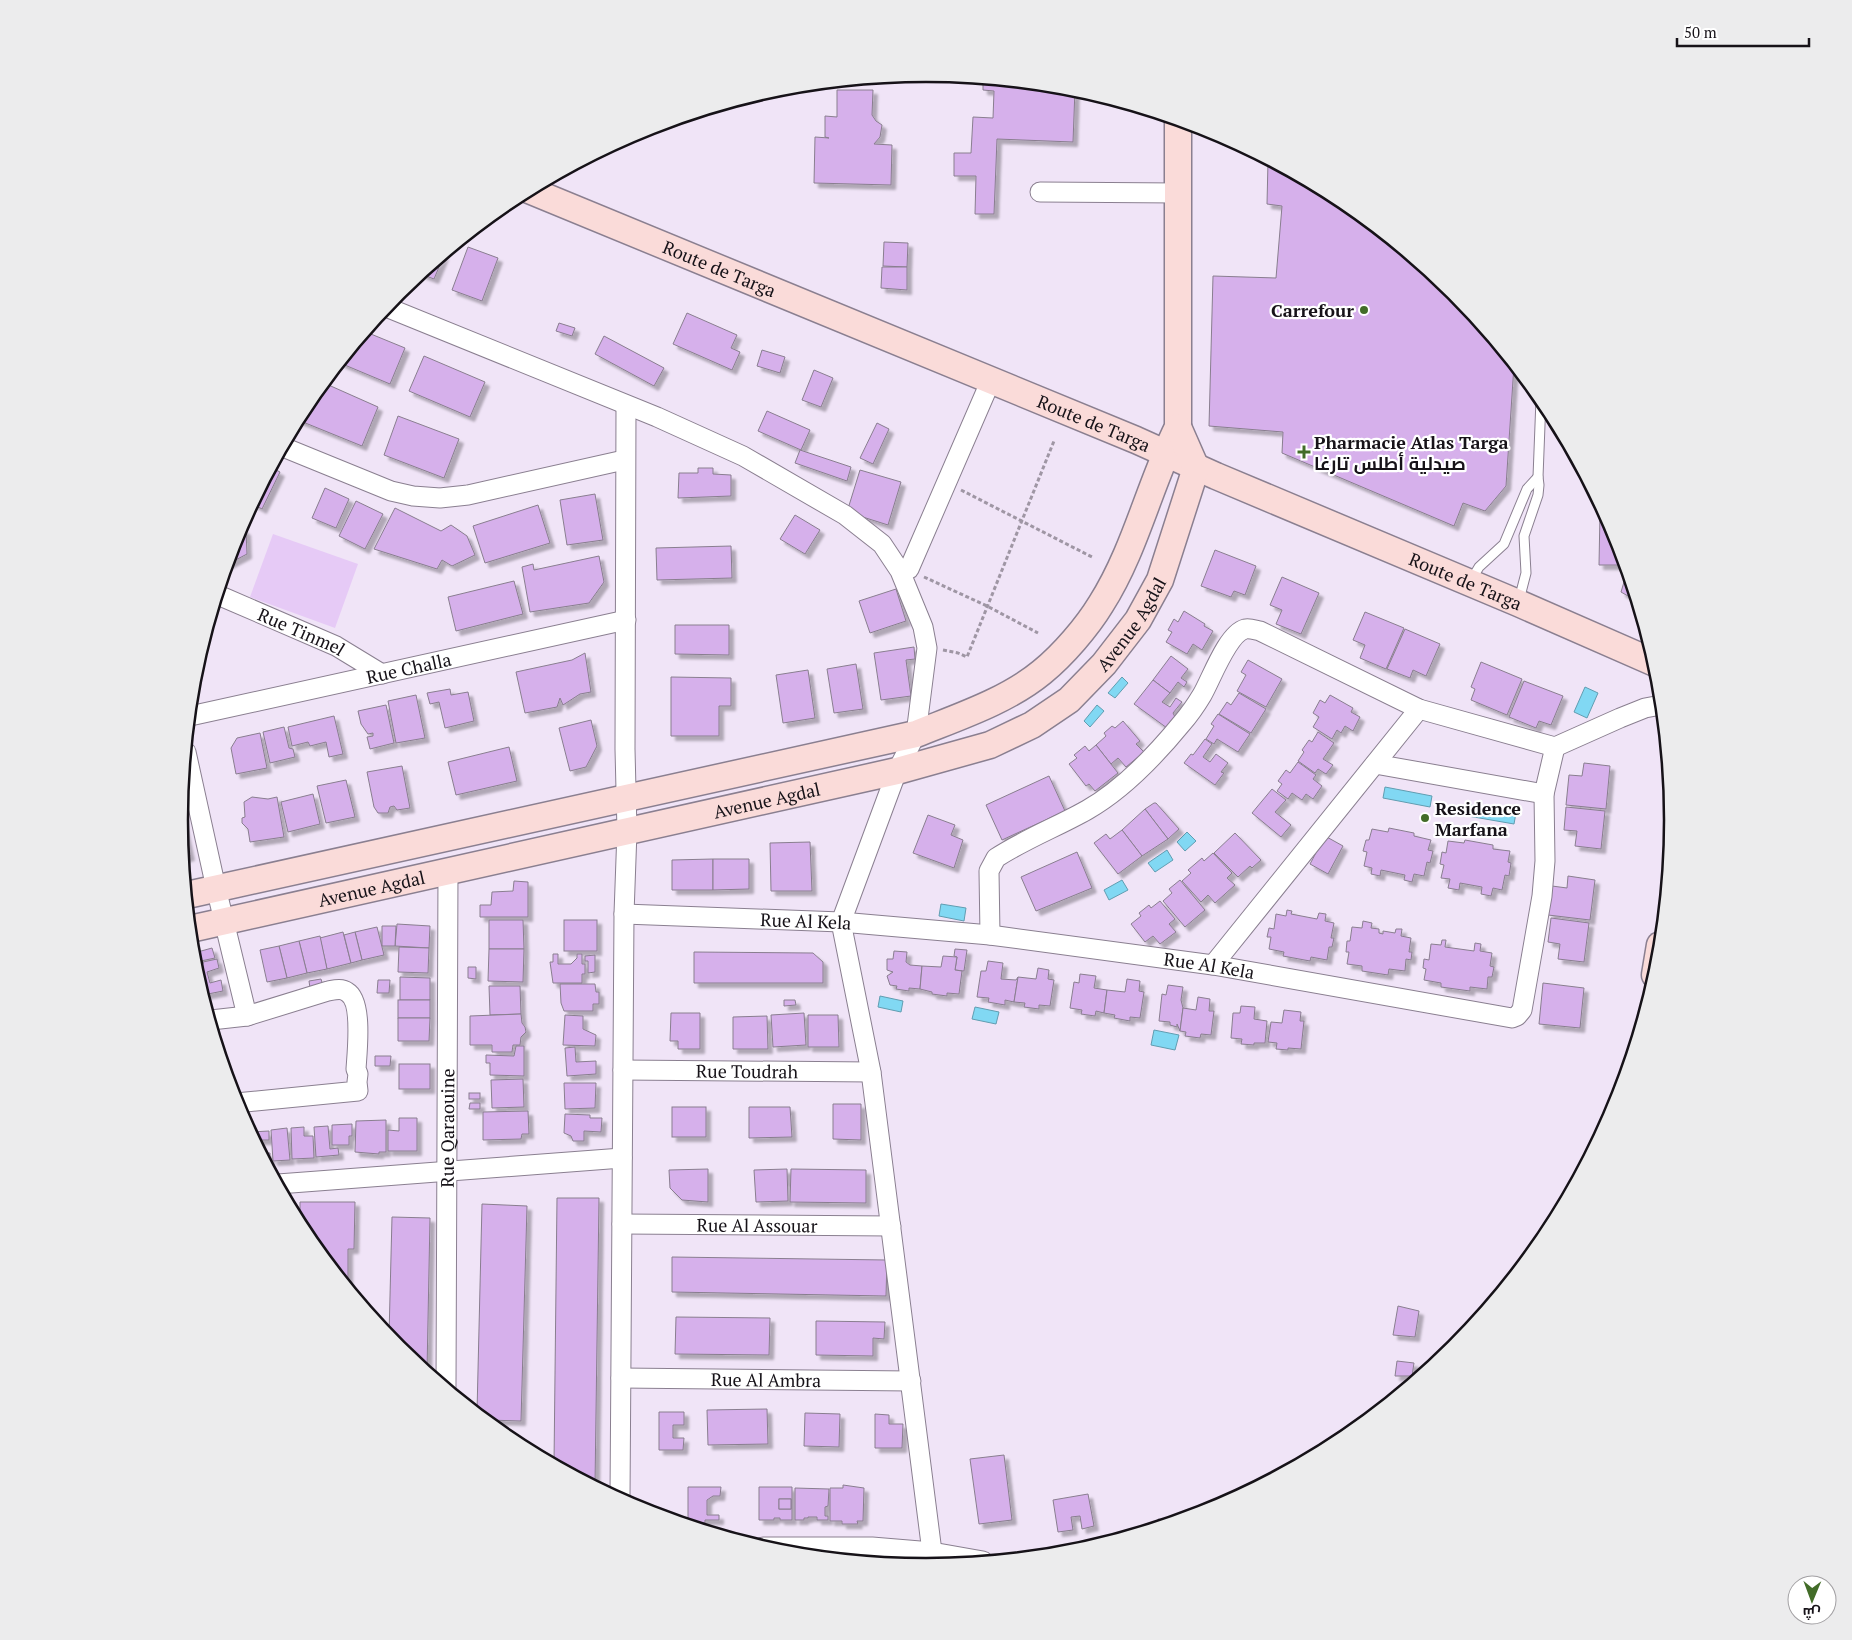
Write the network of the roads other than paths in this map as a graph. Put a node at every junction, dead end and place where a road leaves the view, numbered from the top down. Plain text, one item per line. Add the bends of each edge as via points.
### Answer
1 (1178, 128) edge
2 (1040, 192) dead end
3 (537, 193) edge
4 (1178, 193) junction
5 (394, 310) edge
6 (991, 380) junction
7 (626, 405) junction
8 (1542, 415) edge
9 (1178, 427) junction
10 (288, 449) edge
11 (1165, 453) junction
12 (624, 460) junction
13 (1196, 468) junction
14 (1538, 477) junction
15 (1522, 501) junction
16 (1534, 505) junction
17 (1510, 530) junction
18 (1524, 536) junction
19 (909, 569) road end
20 (1469, 584) junction
21 (224, 597) edge
22 (1518, 603) junction
23 (626, 620) junction
24 (1645, 659) edge
25 (382, 674) junction
26 (1654, 706) edge
27 (1419, 709) junction
28 (197, 715) edge
29 (916, 734) junction
30 (1555, 747) junction
31 (1375, 764) junction
32 (190, 771) edge
33 (897, 771) junction
34 (1544, 794) junction
35 (625, 798) junction
36 (627, 831) junction
37 (448, 871) junction
38 (216, 888) junction
39 (193, 893) edge
40 (624, 914) junction
41 (224, 921) junction
42 (841, 922) junction
43 (197, 927) edge
44 (990, 935) junction
45 (1213, 965) junction
46 (247, 1016) junction
47 (217, 1019) edge
48 (623, 1070) junction
49 (871, 1072) junction
50 (245, 1102) edge
51 (622, 1158) junction
52 (447, 1170) junction
53 (284, 1183) edge
54 (622, 1224) junction
55 (891, 1226) junction
56 (621, 1378) junction
57 (446, 1379) edge
58 (911, 1381) junction
59 (620, 1490) edge
60 (840, 1552) edge
61 (932, 1552) junction
62 (872, 1554) edge
63 (958, 1557) edge

1 - 4 street
2 - 4 street
3 - 6 street, Route de Targa
4 - 9 street
5 - 7 street
6 - 11 street, Route de Targa
6 - 19 street
7 - 12 street
7 - 29 street via 743,456 845,515 882,544 900,571 923,628 927,648
8 - 14 lane
9 - 11 street, Avenue Agdal
9 - 13 street
10 - 12 street via 391,491 440,498 468,495
11 - 13 street, Route de Targa
11 - 29 street, Avenue Agdal via 1123,561 1101,604 1073,641 1041,673 1006,696
12 - 23 street
13 - 20 street, Route de Targa
13 - 33 street, Avenue Agdal via 1160,580 1138,620 1104,664 1069,700 1032,725 990,744
14 - 15 lane via 1530,484
14 - 16 lane via 1539,488
15 - 16 lane
15 - 17 lane
16 - 18 lane
17 - 18 lane
17 - 20 lane via 1501,548 1479,567
18 - 22 lane via 1526,573
20 - 22 street, Route de Targa
21 - 25 street, Rue Tinmel via 336,646
22 - 24 street, Route de Targa
23 - 25 street, Rue Challa
23 - 35 street
25 - 28 street, Rue Challa
26 - 30 street
27 - 30 street
27 - 31 street
27 - 44 street via 1260,631 1244,629 1234,636 1184,722 1130,778 1088,810 996,858 989,871
29 - 33 street
29 - 35 street, Avenue Agdal
30 - 34 street, Rue Al Kela
31 - 34 street
31 - 45 street
32 - 38 street
33 - 36 street, Avenue Agdal
33 - 42 street
34 - 45 street, Rue Al Kela via 1542,896 1522,1010 1517,1016 1512,1018
35 - 36 street
35 - 38 street, Avenue Agdal
36 - 37 street, Avenue Agdal
36 - 40 street
37 - 41 street, Avenue Agdal
37 - 52 street, Rue Qaraouine
38 - 39 street, Avenue Agdal
38 - 41 street
40 - 42 street, Rue Al Kela
40 - 48 street
41 - 43 street, Avenue Agdal
41 - 46 street
42 - 44 street, Rue Al Kela
42 - 49 street
44 - 45 street, Rue Al Kela
46 - 47 street
46 - 50 street via 328,991 346,991 354,1000 358,1034 358,1091
48 - 49 street, Rue Toudrah
48 - 51 street
49 - 55 street
51 - 52 street
51 - 54 street
52 - 53 street
52 - 57 street, Rue Qaraouine
54 - 55 street, Rue Al Assouar
54 - 56 street
55 - 58 street
56 - 58 street, Rue Al Ambra
56 - 59 street
58 - 61 street
60 - 62 street
61 - 62 street
61 - 63 street

